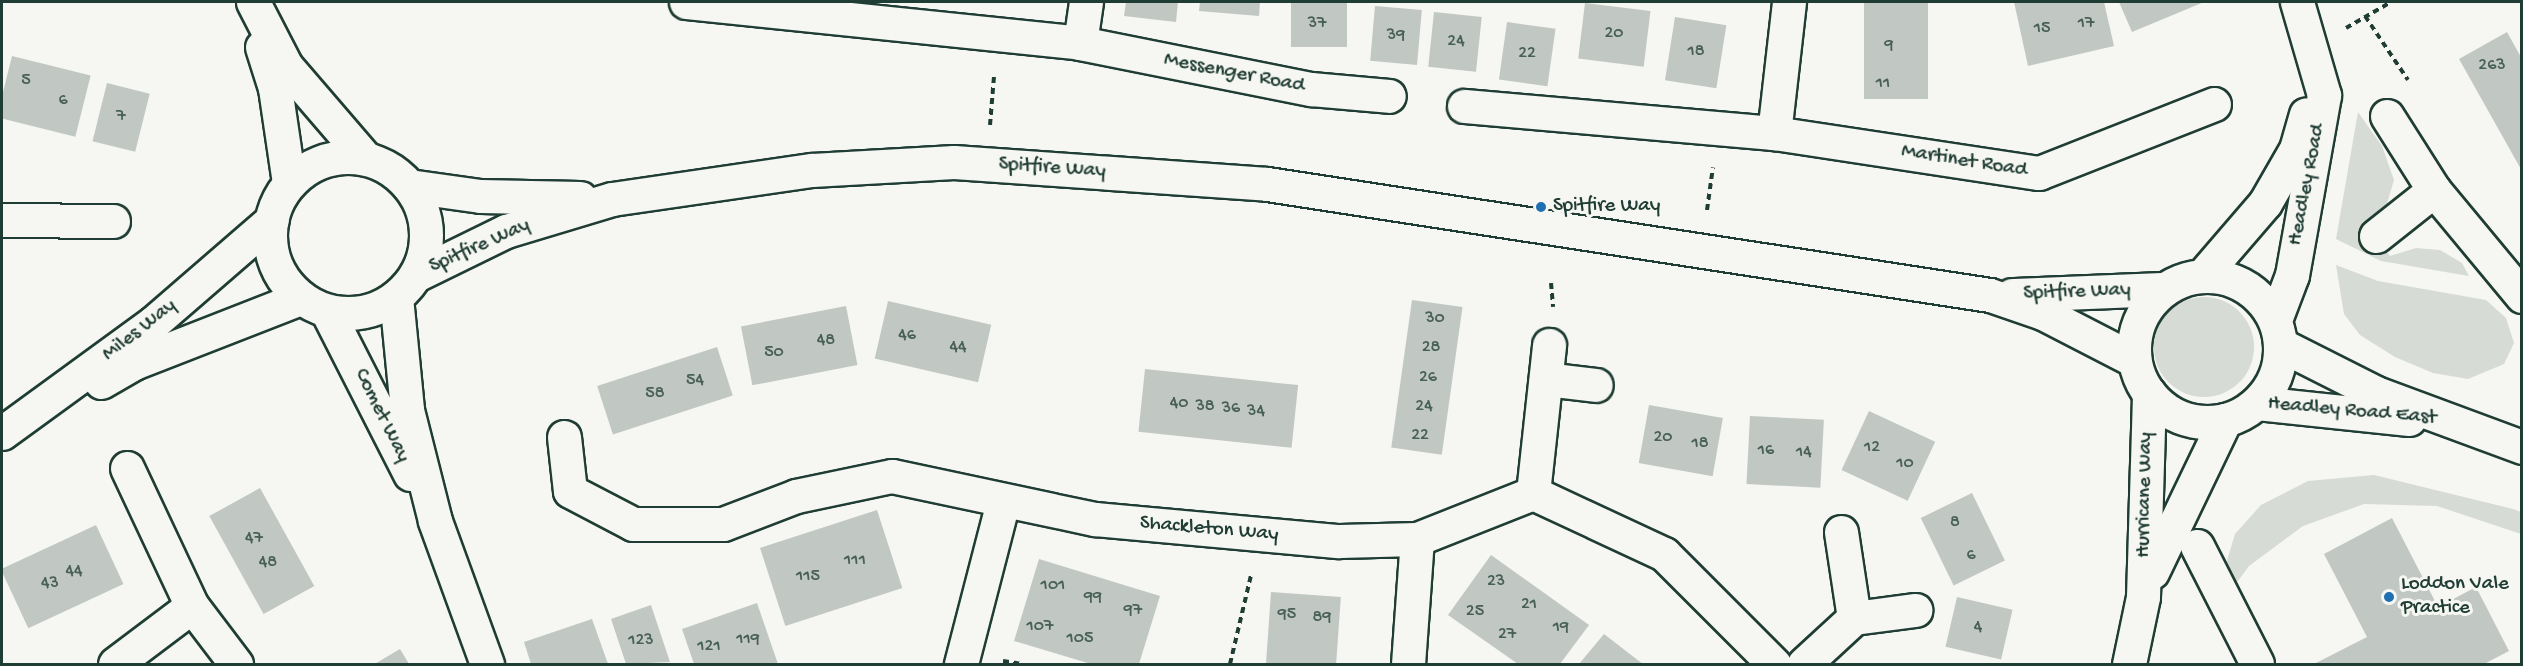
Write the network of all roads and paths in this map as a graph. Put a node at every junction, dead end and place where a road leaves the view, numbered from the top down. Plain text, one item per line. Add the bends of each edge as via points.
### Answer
1 (247, 2) edge
2 (253, 2) edge
3 (686, 2) edge
4 (1086, 2) edge
5 (1788, 2) edge
6 (2297, 2) edge
7 (2391, 2) edge
8 (901, 14) edge
9 (998, 36) junction
10 (1080, 44) junction
11 (2311, 47) junction
12 (1389, 96) dead end
13 (2214, 104) dead end
14 (1464, 106) dead end
15 (2387, 116) dead end
16 (990, 126) dead end
17 (1774, 133) junction
18 (365, 158) junction
19 (289, 183) junction
20 (409, 186) junction
21 (2434, 190) junction
22 (612, 199) junction
23 (2, 220) edge
24 (272, 220) junction
25 (113, 221) dead end
26 (2376, 236) dead end
27 (2203, 275) junction
28 (406, 286) junction
29 (2164, 289) junction
30 (1990, 295) junction
31 (2522, 296) edge
32 (314, 304) junction
33 (2278, 332) junction
34 (1549, 345) dead end
35 (2134, 360) junction
36 (1546, 379) junction
37 (1596, 385) dead end
38 (2150, 393) junction
39 (2257, 403) junction
40 (2225, 420) junction
41 (2447, 421) junction
42 (2, 433) edge
43 (564, 437) dead end
44 (2, 438) edge
45 (2522, 447) edge
46 (127, 468) dead end
47 (1533, 493) junction
48 (1003, 502) junction
49 (435, 521) junction
50 (1841, 532) dead end
51 (1260, 536) junction
52 (1417, 539) junction
53 (2197, 546) dead end
54 (2143, 597) junction
55 (192, 606) junction
56 (1915, 610) dead end
57 (1854, 618) junction
58 (115, 664) edge
59 (236, 664) edge
60 (487, 664) edge
61 (961, 664) edge
62 (1230, 664) edge
63 (1408, 664) edge
64 (1774, 664) edge
65 (1804, 664) edge
66 (2129, 664) edge
67 (2257, 664) edge

1 - 19 street via 275,88
2 - 18 street via 286,66
3 - 8 street, Messenger Road
4 - 10 street
5 - 17 street
6 - 11 street, Headley Road
7 - 11 path
8 - 9 street, Messenger Road
9 - 10 street, Messenger Road
9 - 16 path
10 - 12 street, Messenger Road via 1311,89
11 - 27 street, Headley Road via 2312,96 2296,149 2265,203
11 - 33 street, Headley Road via 2324,95 2319,137
13 - 17 street, Martinet Road via 2039,173
14 - 17 street, Martinet Road
15 - 21 street
18 - 19 street via 330,159
18 - 20 street via 390,168
19 - 24 street, Miles Way
20 - 22 street, Spitfire Way via 480,196
20 - 28 street via 425,222 426,249
21 - 26 street
21 - 31 street
22 - 28 street, Spitfire Way via 506,231
22 - 30 street, Spitfire Way via 812,170 965,163 1267,184
23 - 25 street
24 - 32 street, Miles Way via 273,259
24 - 42 street, Miles Way via 153,324
27 - 29 street
27 - 33 street via 2230,279 2253,291
28 - 32 street, Miles Way via 355,314
28 - 49 street, Comet Way via 407,410
29 - 30 street, Spitfire Way
29 - 35 street via 2146,308 2135,335
30 - 35 street, Spitfire Way via 2043,313
32 - 44 street, Miles Way via 134,363
32 - 49 street, Comet Way
33 - 39 street via 2278,368
33 - 41 street, Headley Road East
34 - 36 street
35 - 38 street
36 - 37 street
36 - 47 street
38 - 40 street via 2163,409 2186,420
38 - 54 street, Hurricane Way
39 - 40 street
39 - 41 street, Headley Road East
40 - 54 street, Hurricane Way via 2173,521
41 - 45 street, Headley Road East
43 - 48 street, Shackleton Way via 570,491 633,524 723,525 796,496 892,476
46 - 55 street
47 - 52 street, Shackleton Way
47 - 64 street via 1664,554
48 - 51 street, Shackleton Way via 1095,519
48 - 61 street
49 - 60 street, Comet Way
50 - 57 street
51 - 52 street, Shackleton Way
51 - 62 path
52 - 63 street
53 - 67 street
54 - 66 street, Hurricane Way
55 - 58 street
55 - 59 street
56 - 57 street
57 - 65 street

